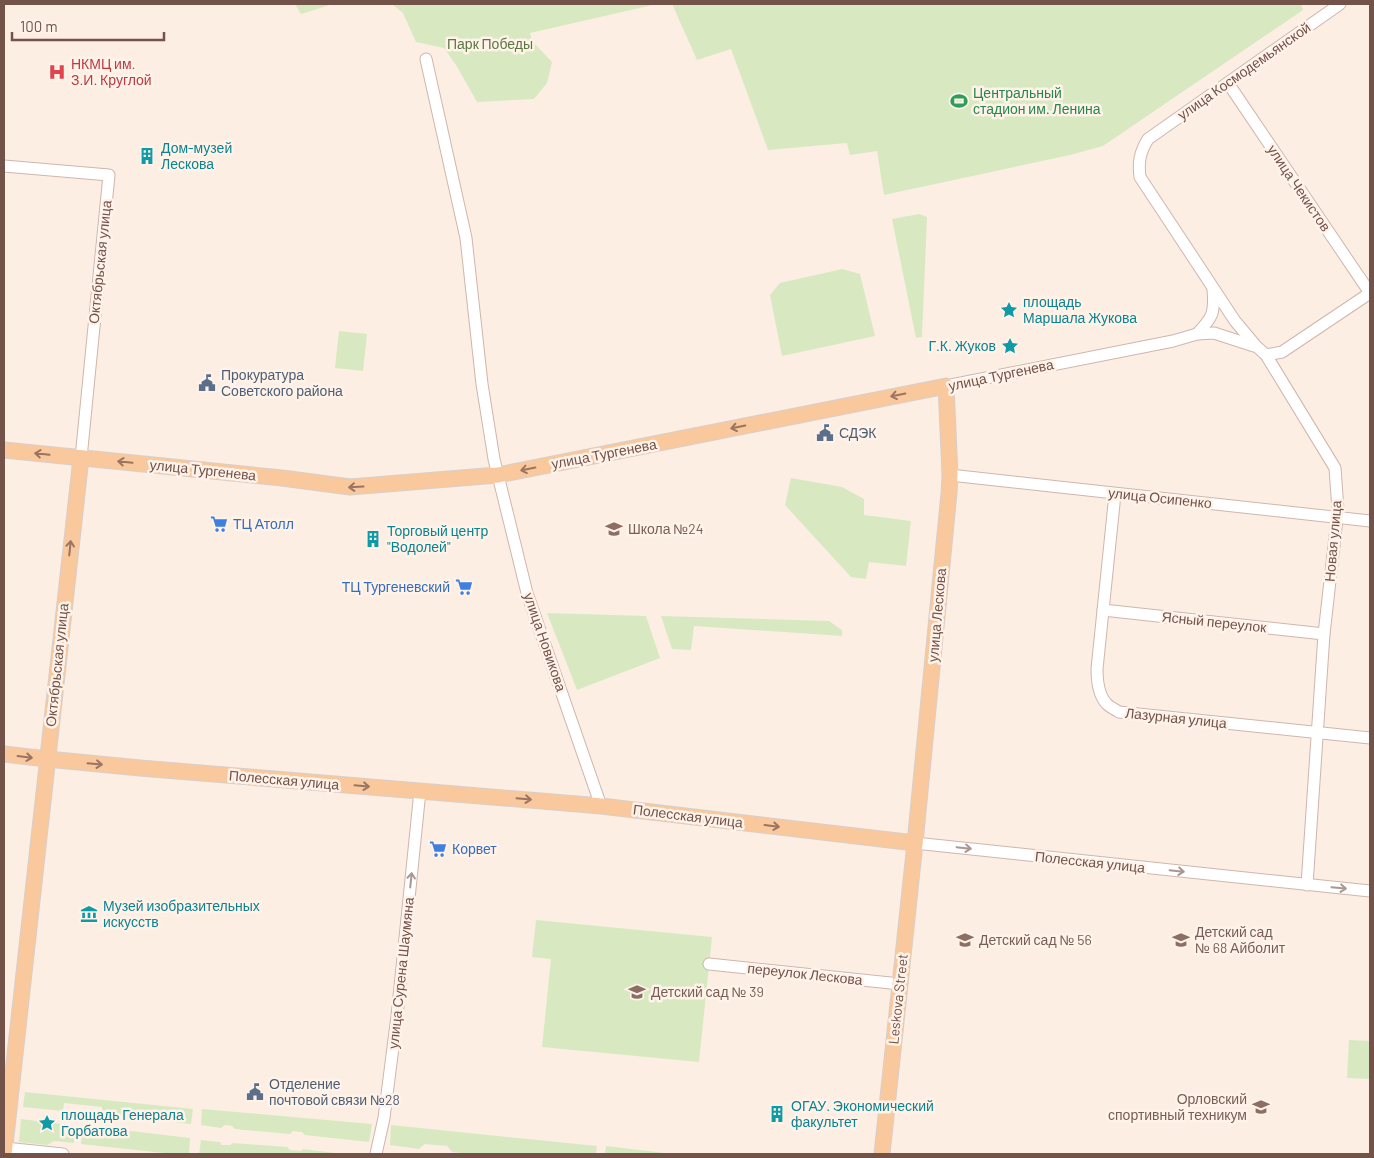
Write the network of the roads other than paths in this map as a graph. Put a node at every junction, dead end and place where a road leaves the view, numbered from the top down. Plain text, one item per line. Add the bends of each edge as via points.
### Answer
1 (1340, 4) edge
2 (426, 59) dead end
3 (1228, 83) junction
4 (1148, 139) joint
5 (4, 166) edge
6 (1213, 288) junction
7 (1370, 293) edge
8 (1197, 334) junction
9 (1256, 346) junction
10 (1266, 355) junction
11 (946, 386) junction
12 (4, 450) edge
13 (81, 458) junction
14 (498, 475) junction
15 (950, 476) junction
16 (1115, 494) junction
17 (1338, 518) junction
18 (1370, 521) edge
19 (1103, 610) junction
20 (1324, 634) junction
21 (1318, 732) junction
22 (1370, 738) edge
23 (4, 754) edge
24 (47, 759) junction
25 (420, 791) junction
26 (601, 806) junction
27 (915, 843) junction
28 (1307, 885) junction
29 (1370, 891) edge
30 (709, 964) dead end
31 (900, 984) junction
32 (4, 1151) edge
33 (64, 1154) edge
34 (376, 1154) edge
35 (882, 1154) edge

1 - 3 street, улица Космодемьянской
2 - 14 street, улица Новикова via 466,238 482,384
3 - 4 street, улица Космодемьянской
3 - 7 street, улица Чекистов
4 - 6 street, Новая улица via 1140,156 1140,177
5 - 13 street, Октябрьская улица via 109,175
6 - 8 street via 1213,313
6 - 9 street, Новая улица
7 - 10 street via 1282,352
8 - 9 street, улица Тургенева via 1214,333
8 - 11 street, улица Тургенева
9 - 10 street, Новая улица
10 - 17 street, Новая улица via 1335,468
11 -> 14 main road, улица Тургенева
11 - 15 main road, улица Лескова
13 -> 12 main road, улица Тургенева
14 -> 13 main road, улица Тургенева via 350,487
24 -> 13 main road, Октябрьская улица
14 - 26 street, улица Новикова via 527,593
15 - 16 street, улица Осипенко
15 - 27 main road, улица Лескова
16 - 17 street, улица Осипенко
16 - 19 street, Лазурная улица
17 - 18 street, улица Осипенко
17 - 20 street, Новая улица
19 - 20 street, Ясный переулок
19 - 21 street, Лазурная улица via 1098,682 1106,704 1119,712
20 - 21 street, Новая улица
21 - 22 street, Лазурная улица
21 - 28 street, Новая улица
23 -> 24 main road, Полесская улица
24 -> 25 main road, Полесская улица
24 - 32 main road, Октябрьская улица
25 -> 26 main road, Полесская улица
34 -> 25 street, улица Сурена Шаумяна via 397,1016
26 -> 27 main road, Полесская улица
27 -> 28 street, Полесская улица
27 - 31 main road, Leskova Street
28 -> 29 street, Полесская улица
30 - 31 street, переулок Лескова
31 - 35 main road, Leskova Street
32 - 33 street

